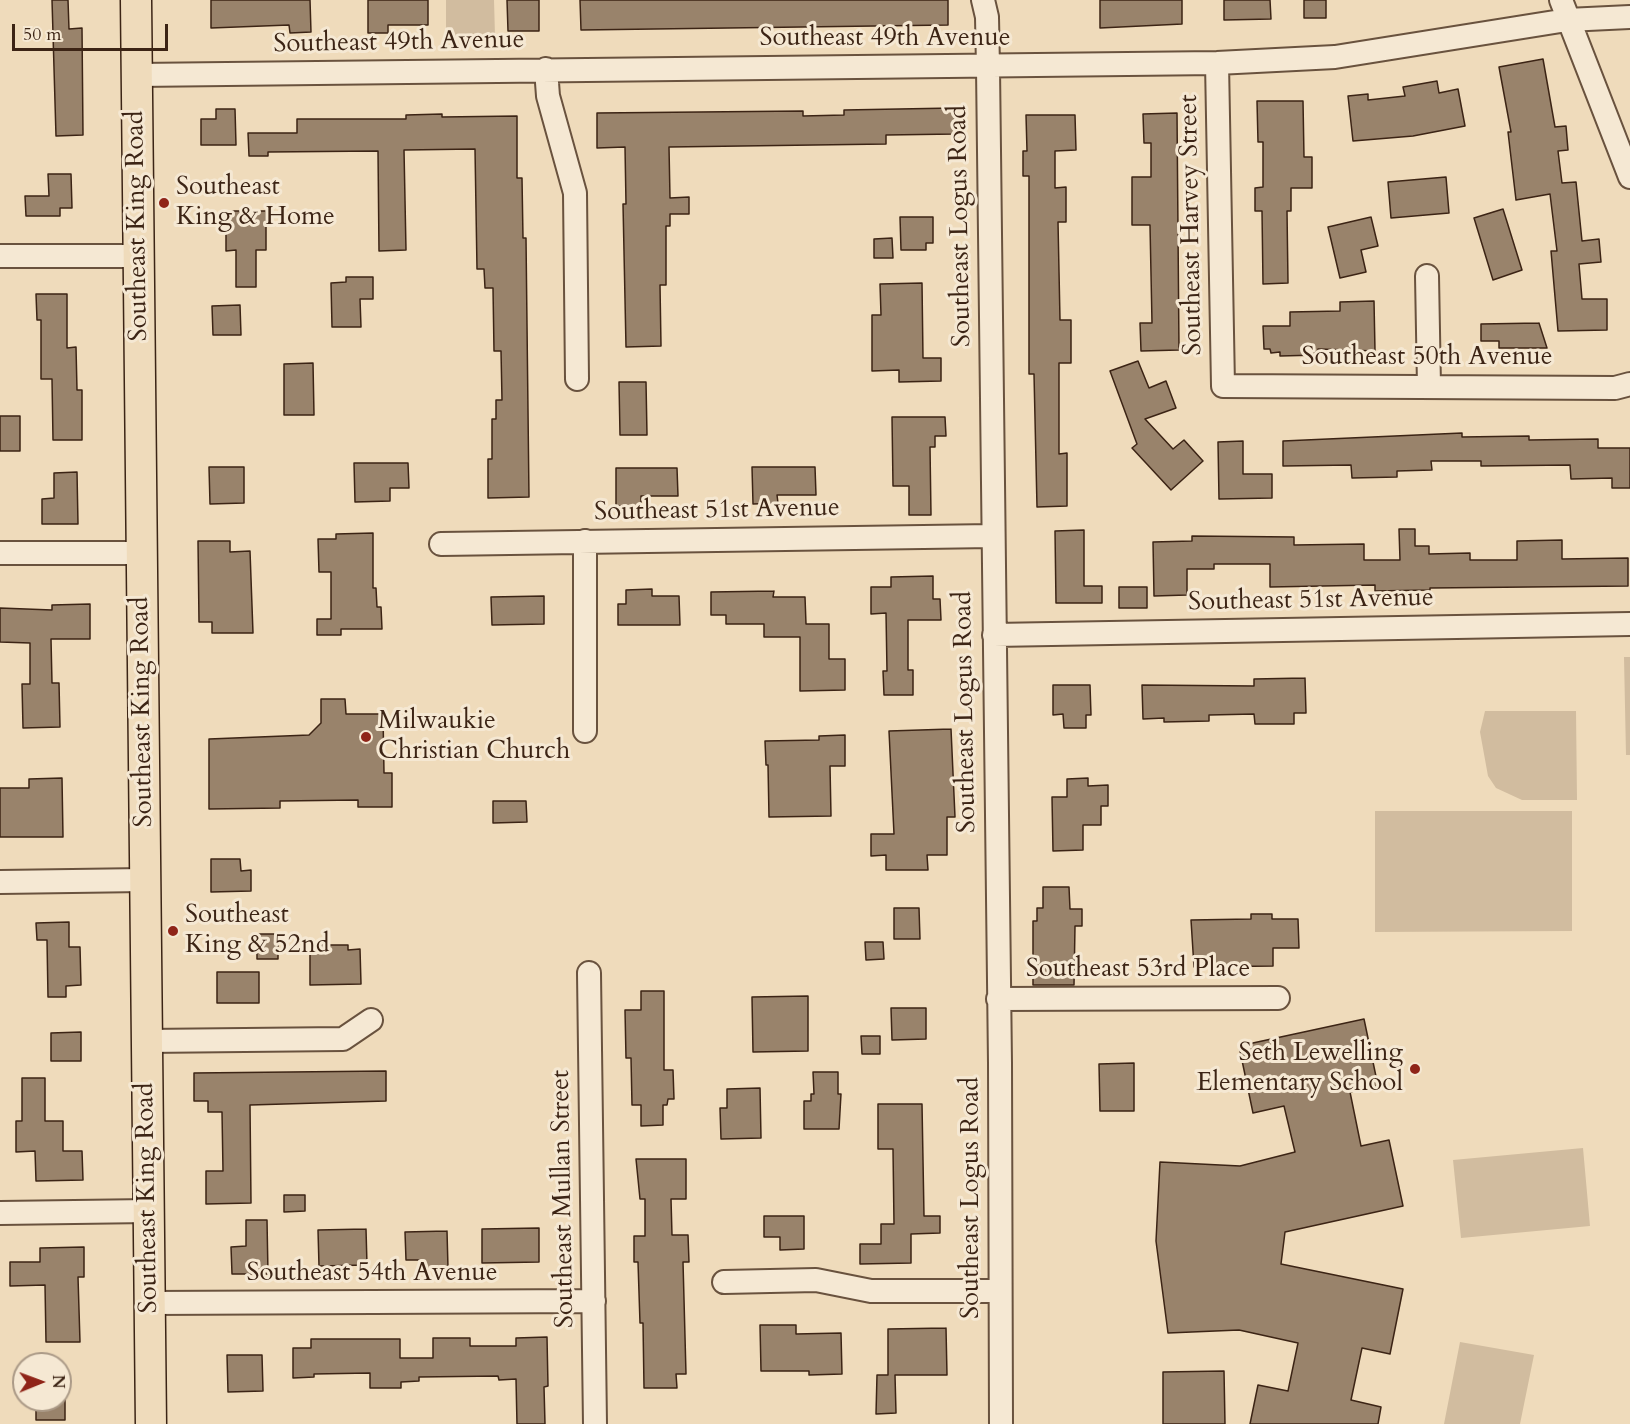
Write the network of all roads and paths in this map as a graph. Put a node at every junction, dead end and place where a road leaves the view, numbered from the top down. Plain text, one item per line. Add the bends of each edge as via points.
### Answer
1 (136, 0) edge
2 (983, 0) edge
3 (1564, 10) edge
4 (1630, 17) edge
5 (1217, 63) junction
6 (988, 68) junction
7 (546, 69) junction
8 (136, 75) junction
9 (1630, 177) edge
10 (0, 256) edge
11 (138, 256) junction
12 (1427, 276) dead end
13 (577, 379) dead end
14 (1630, 384) edge
15 (1223, 386) joint
16 (1429, 386) junction
17 (992, 536) junction
18 (585, 541) junction
19 (441, 544) dead end
20 (0, 553) edge
21 (141, 553) junction
22 (1630, 624) edge
23 (994, 635) junction
24 (585, 730) dead end
25 (144, 880) junction
26 (0, 882) edge
27 (588, 973) dead end
28 (1278, 998) dead end
29 (998, 999) junction
30 (371, 1020) dead end
31 (146, 1041) junction
32 (149, 1210) junction
33 (0, 1213) edge
34 (724, 1282) dead end
35 (1000, 1291) junction
36 (594, 1301) junction
37 (150, 1304) junction
38 (151, 1424) edge
39 (595, 1424) edge
40 (1001, 1424) edge

1 - 8 main road, Southeast King Road
2 - 6 street, Southeast Logus Road
3 - 4 street, Southeast 49th Avenue
3 - 5 street, Southeast 49th Avenue via 1335,57
3 - 9 street
5 - 6 street, Southeast 49th Avenue
5 - 15 street, Southeast Harvey Street
6 - 7 street, Southeast 49th Avenue
6 - 17 street, Southeast Logus Road
7 - 8 street, Southeast 49th Avenue
7 - 13 street via 548,96 575,193
8 - 11 main road, Southeast King Road
10 - 11 street
11 - 21 main road, Southeast King Road
12 - 16 street
14 - 16 street, Southeast 50th Avenue via 1615,388
15 - 16 street, Southeast 50th Avenue
17 - 18 street, Southeast 51st Avenue
17 - 23 street, Southeast Logus Road
18 - 19 street, Southeast 51st Avenue
18 - 24 street
20 - 21 street
21 - 25 main road, Southeast King Road
22 - 23 street, Southeast 51st Avenue
23 - 29 street, Southeast Logus Road
25 - 26 street
25 - 31 main road, Southeast King Road
27 - 36 street, Southeast Mullan Street
28 - 29 street, Southeast 53rd Place
29 - 35 street, Southeast Logus Road
30 - 31 street via 343,1039
31 - 32 main road, Southeast King Road
32 - 33 street
32 - 37 main road, Southeast King Road
34 - 35 street via 816,1280 871,1291
35 - 40 street, Southeast Logus Road
36 - 37 street, Southeast 54th Avenue
36 - 39 street, Southeast Mullan Street
37 - 38 main road, Southeast King Road

